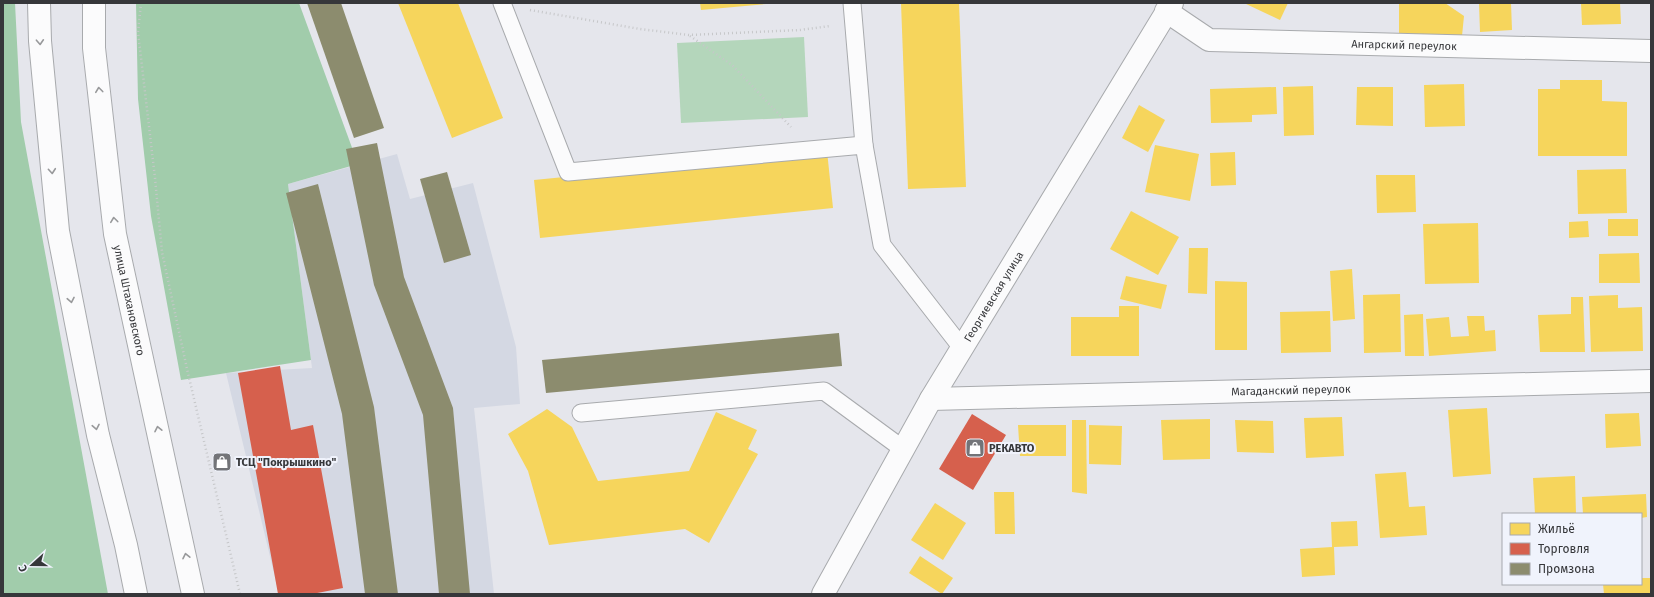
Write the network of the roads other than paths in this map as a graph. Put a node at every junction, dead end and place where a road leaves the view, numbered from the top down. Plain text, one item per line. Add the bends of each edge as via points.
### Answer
1 (39, 3) edge
2 (94, 3) edge
3 (852, 3) edge
4 (503, 4) edge
5 (1169, 7) edge
6 (1651, 51) edge
7 (864, 145) junction
8 (962, 348) junction
9 (1651, 381) edge
10 (931, 399) junction
11 (581, 413) dead end
12 (903, 449) junction
13 (136, 594) edge
14 (194, 594) edge
15 (823, 594) edge

1 -> 13 street via 40,41 58,231 98,435
14 -> 2 street, улица Штахановского via 115,234 94,48
3 - 7 lane
4 - 7 lane via 568,172
5 - 6 street, Ангарский переулок via 1209,40
5 - 8 street, Георгиевская улица
7 - 8 lane via 882,245
8 - 10 street, Георгиевская улица
9 - 10 street, Магаданский переулок
10 - 12 street, Георгиевская улица
11 - 12 lane via 824,391
12 - 15 street, Георгиевская улица

